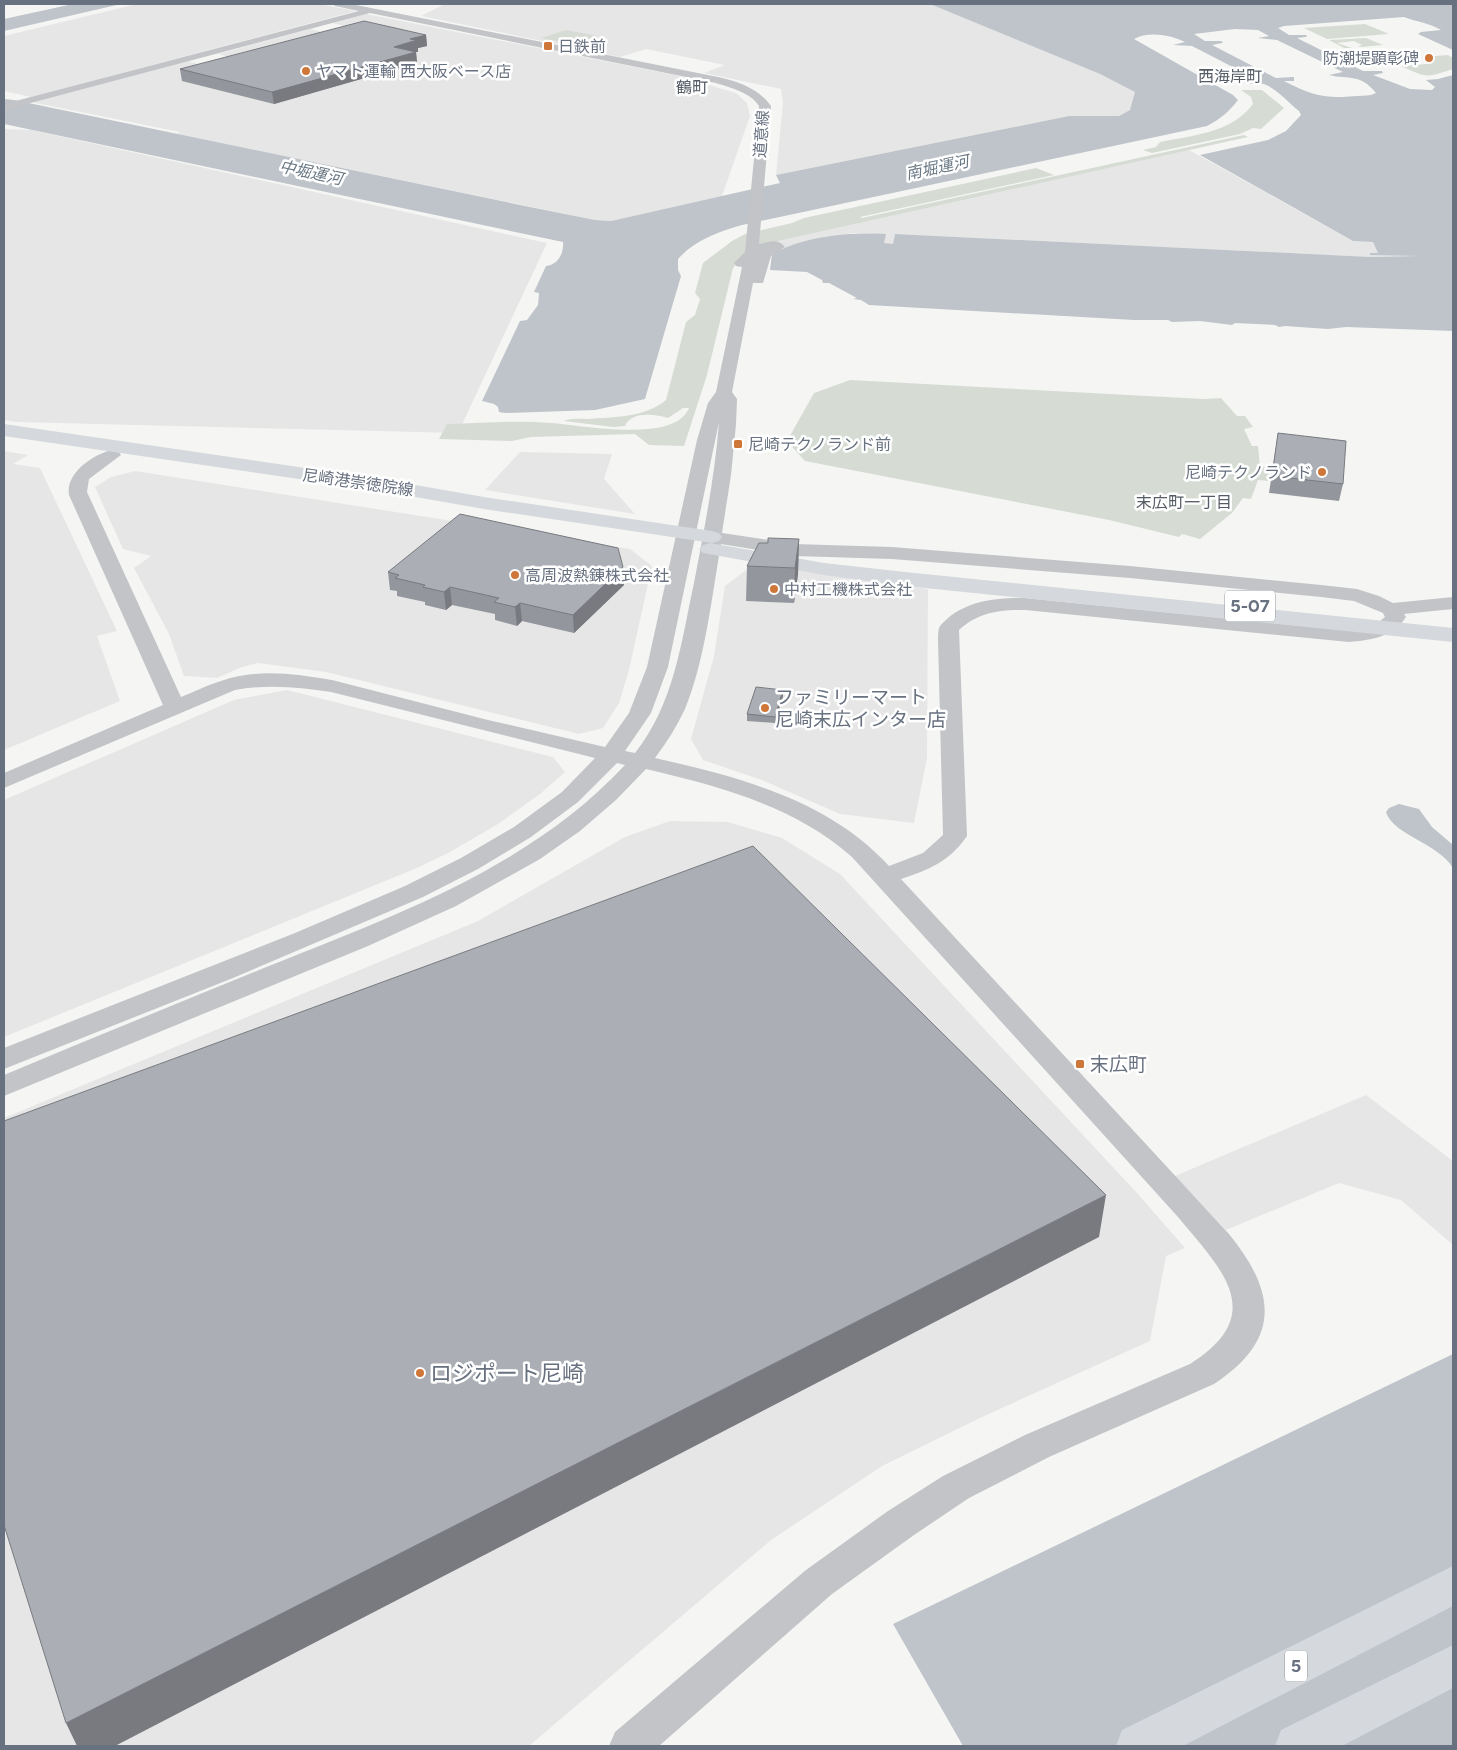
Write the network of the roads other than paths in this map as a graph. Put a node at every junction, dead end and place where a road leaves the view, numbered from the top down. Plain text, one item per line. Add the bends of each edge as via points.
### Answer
1 (338, 4) edge
2 (371, 10) junction
3 (4, 107) edge
4 (724, 392) junction
5 (4, 430) edge
6 (4, 439) edge
7 (112, 455) junction
8 (685, 539) junction
9 (711, 543) junction
10 (795, 550) junction
11 (1047, 586) junction
12 (1453, 603) edge
13 (1390, 609) junction
14 (1230, 612) junction
15 (1453, 618) edge
16 (1453, 626) edge
17 (1453, 635) edge
18 (1453, 644) edge
19 (175, 707) junction
20 (611, 755) junction
21 (640, 762) junction
22 (4, 781) edge
23 (884, 876) junction
24 (4, 1060) edge
25 (4, 1086) edge
26 (1453, 1585) edge
27 (1453, 1666) edge
28 (629, 1746) edge
29 (1138, 1746) edge
30 (1297, 1746) edge

1 - 2 street, 道意線
2 - 3 street
2 - 4 street, 道意線 via 718,80 759,98 765,106 751,259
4 - 4 street via 713,377 738,267 745,258 766,246 775,245 778,247 764,254 760,268 741,374
4 - 8 street, 道意線 via 716,403 706,440
4 - 9 street, 道意線 via 729,399 727,443
5 - 8 main road, 尼崎港崇徳院線 via 381,485
6 - 7 main road, 尼崎港崇徳院線
7 - 8 main road, 尼崎港崇徳院線
7 - 19 street via 80,479 78,490
8 - 9 main road, 尼崎港崇徳院線
8 - 20 street, 道意線 via 655,675 640,713
9 - 10 street
9 - 11 main road, 5-07 via 824,569
9 - 21 street, 道意線 via 678,698 666,724
10 - 11 main road, 5-07 via 1008,576
10 - 13 street via 892,553 1130,572 1357,595
11 - 14 main road, 5-07
11 - 15 main road, 5-07
11 - 16 main road, 5-07
12 - 13 street
13 - 23 street via 1396,617 1388,626 1361,635 1342,636 1025,604 1003,604 971,611 949,628 948,640 955,836 934,859
14 - 17 main road, 5-07
14 - 18 main road, 5-07
19 - 20 street via 250,680 303,681
19 - 22 street
20 - 21 street
20 - 24 street, 道意線 via 552,811 454,872 363,915
21 - 23 street via 772,799 841,836
21 - 25 street, 道意線 via 622,783 575,825 526,859 469,890
23 - 28 street via 1183,1202 1223,1252 1243,1280 1249,1306 1246,1329 1235,1349 1219,1364 1037,1446 956,1487 901,1523 819,1582
26 - 29 main road, 5
27 - 30 main road

